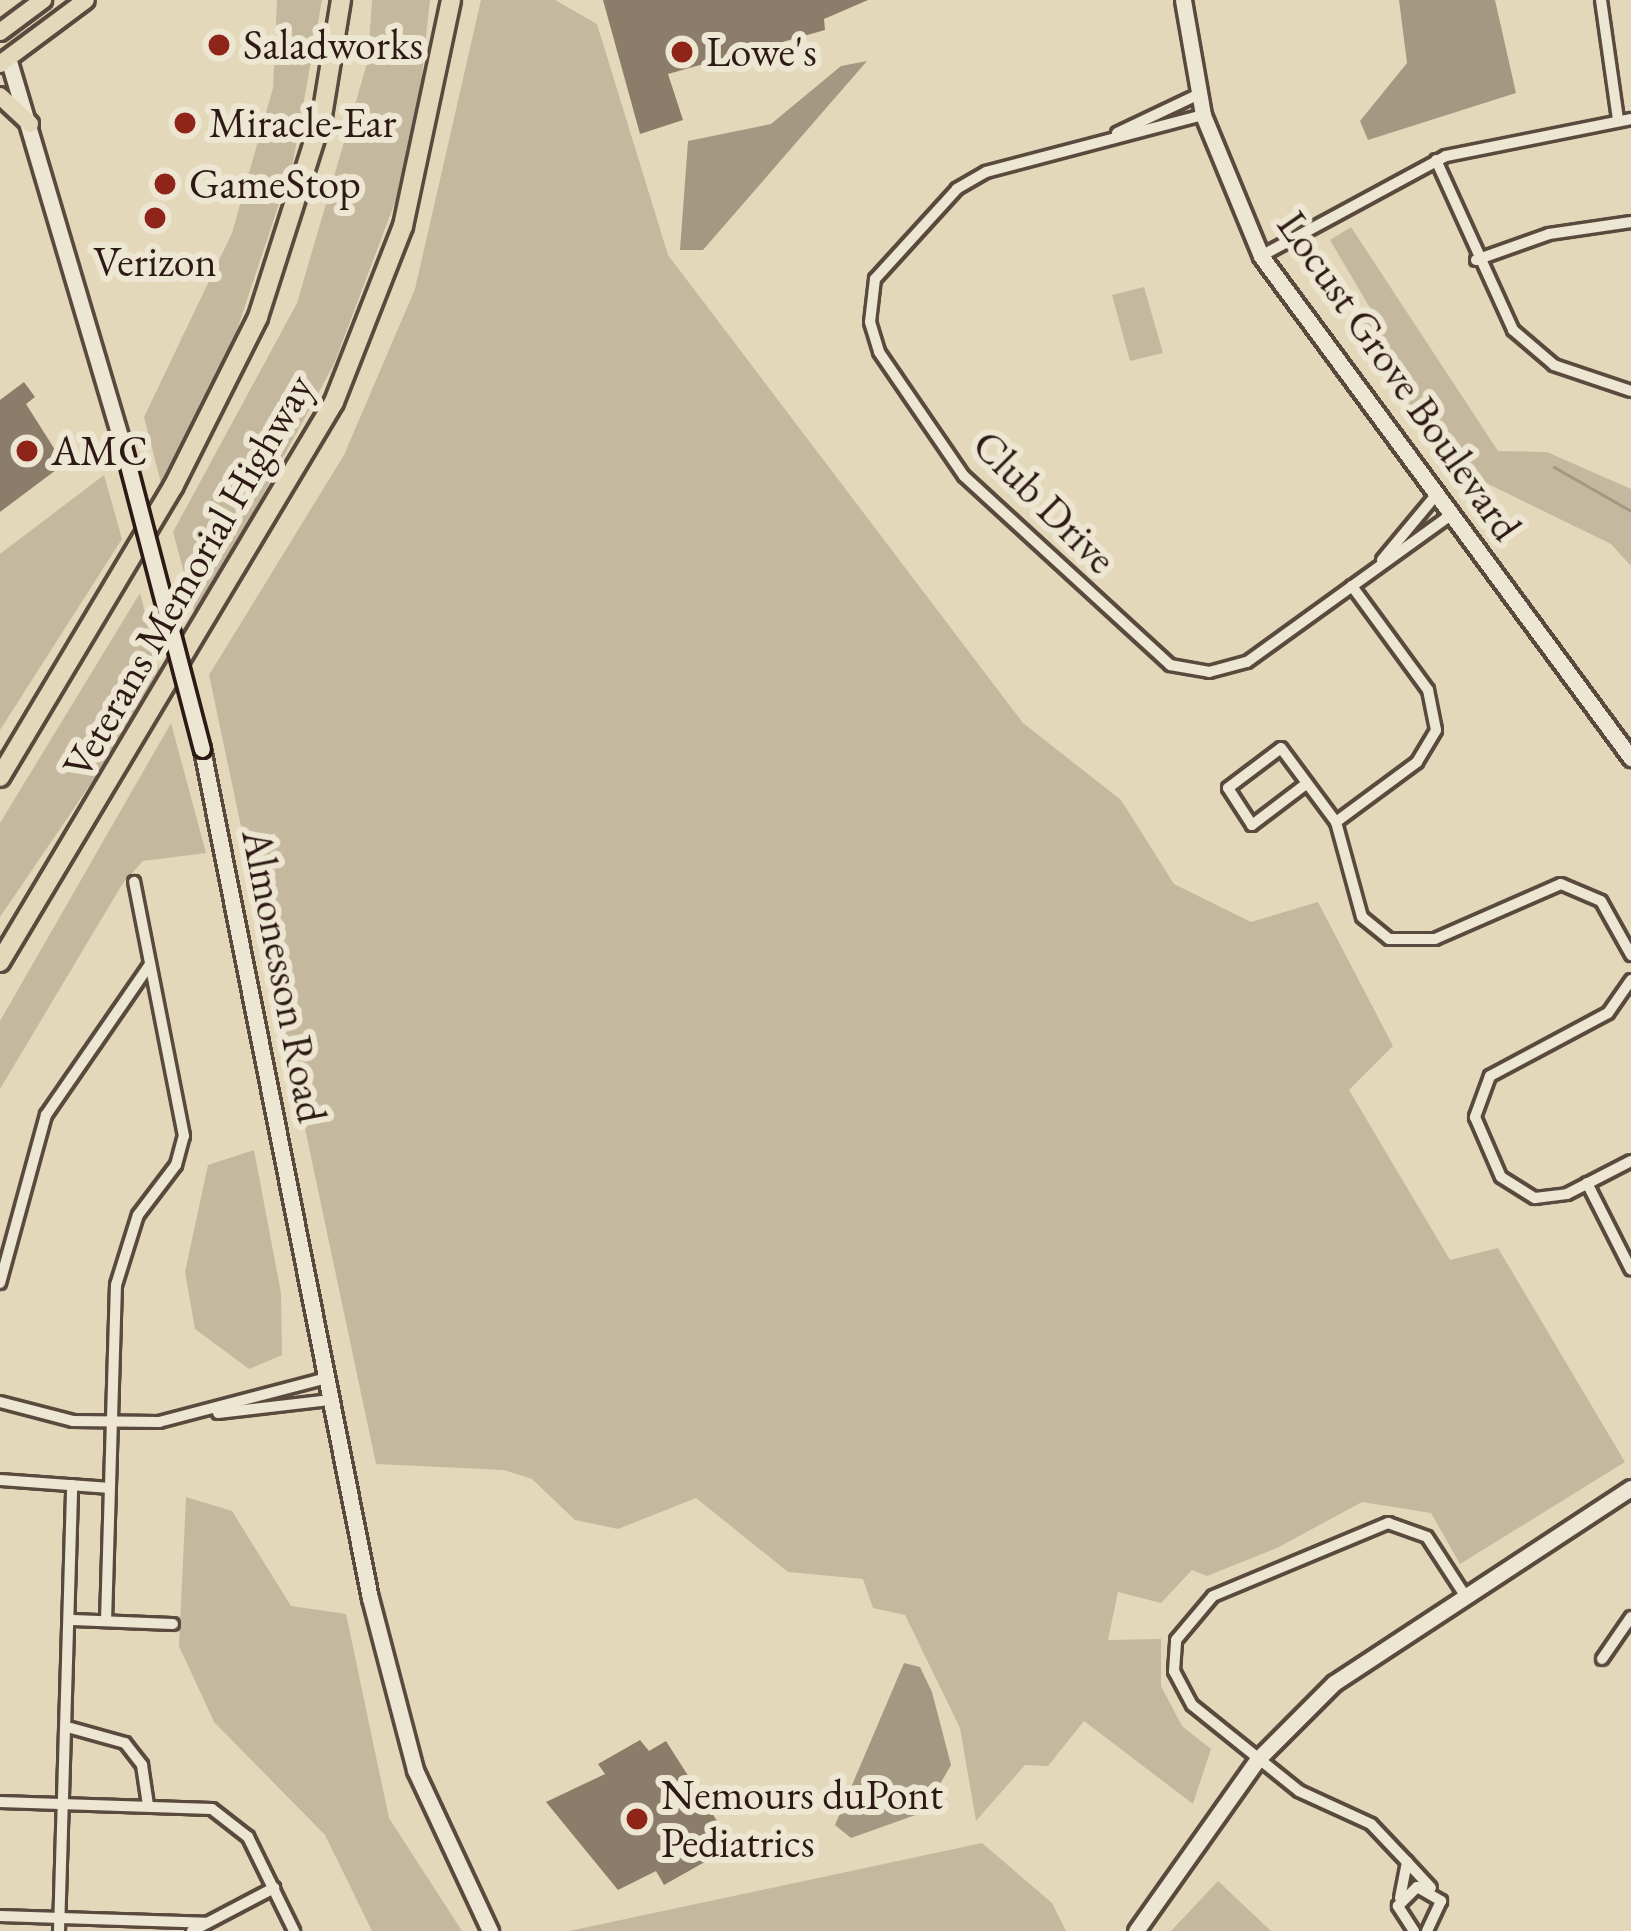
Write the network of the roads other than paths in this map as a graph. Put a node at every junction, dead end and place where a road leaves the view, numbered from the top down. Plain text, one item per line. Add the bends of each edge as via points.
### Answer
1 (44, 0) edge
2 (86, 0) edge
3 (341, 0) edge
4 (451, 0) edge
5 (1183, 0) edge
6 (1601, 0) edge
7 (0, 32) edge
8 (4, 61) edge
9 (1199, 94) junction
10 (0, 96) edge
11 (1203, 115) junction
12 (1624, 120) edge
13 (30, 124) junction
14 (1108, 139) junction
15 (1436, 160) junction
16 (1631, 223) edge
17 (1262, 256) junction
18 (1476, 260) junction
19 (1631, 391) edge
20 (1436, 495) junction
21 (1450, 515) junction
22 (1381, 563) junction
23 (1352, 586) junction
24 (1631, 758) edge
25 (0, 777) edge
26 (1306, 784) junction
27 (1336, 822) junction
28 (134, 882) dead end
29 (1631, 955) edge
30 (0, 962) edge
31 (150, 964) junction
32 (1631, 980) edge
33 (1631, 1161) edge
34 (1587, 1184) junction
35 (1631, 1270) edge
36 (0, 1283) edge
37 (327, 1378) junction
38 (332, 1400) junction
39 (0, 1402) edge
40 (209, 1413) junction
41 (110, 1426) junction
42 (0, 1480) edge
43 (72, 1485) junction
44 (109, 1488) junction
45 (1631, 1488) edge
46 (1466, 1597) junction
47 (1631, 1617) edge
48 (72, 1620) junction
49 (106, 1621) junction
50 (173, 1624) dead end
51 (1602, 1659) dead end
52 (71, 1728) junction
53 (1257, 1760) junction
54 (0, 1802) edge
55 (65, 1805) junction
56 (148, 1805) junction
57 (1407, 1862) junction
58 (274, 1888) junction
59 (1433, 1891) junction
60 (1400, 1899) junction
61 (0, 1916) edge
62 (60, 1917) junction
63 (206, 1923) junction
64 (59, 1931) edge
65 (192, 1931) edge
66 (294, 1931) edge
67 (490, 1931) edge
68 (1136, 1931) edge
69 (1414, 1931) edge
70 (1427, 1931) edge

1 - 7 main road
2 - 8 main road
3 - 25 highway, Veterans Memorial Highway via 322,116 258,317 173,488
4 - 30 highway, Veterans Memorial Highway via 403,226 334,402
5 - 9 main road, Locust Grove Boulevard
6 - 12 street
7 - 8 main road, Almonesson Road
8 - 13 main road, Almonesson Road
9 - 11 main road, Locust Grove Boulevard
9 - 14 street via 1156,106
10 - 13 main road
11 - 14 street, Club Drive
11 - 17 main road, Locust Grove Boulevard
12 - 15 street
13 - 37 main road, Almonesson Road, bridge via 202,749
14 - 23 street, Club Drive via 986,172 948,196 875,279 870,322 879,352 964,476 1161,662 1234,668
15 - 17 street
15 - 18 street
16 - 18 street via 1540,236
17 - 20 main road, Locust Grove Boulevard
18 - 19 street via 1503,318 1538,353
20 - 21 main road, Locust Grove Boulevard
20 - 22 street via 1406,520
21 - 22 street, Club Drive
21 - 24 main road, Locust Grove Boulevard
22 - 23 street, Club Drive
23 - 27 street via 1428,690 1436,723 1417,762
26 - 26 street via 1281,748 1228,788 1252,825
26 - 27 street
27 - 29 street via 1362,916 1389,939 1435,939 1561,884 1600,901
28 - 31 street
31 - 36 street via 46,1115
31 - 41 street via 184,1136 176,1165 138,1215 116,1286
32 - 34 street via 1609,1013 1500,1067 1477,1097 1479,1133 1516,1191 1551,1198
33 - 34 street
34 - 35 street
37 - 38 main road, Almonesson Road
37 - 40 street
38 - 40 street
38 - 67 main road, Almonesson Road via 415,1770
39 - 41 street
40 - 41 street
41 - 44 street
42 - 43 street
43 - 44 street
43 - 48 street
44 - 49 street
45 - 46 main road
46 - 53 main road via 1366,1658
46 - 53 street via 1427,1537 1388,1523 1203,1603 1176,1640 1177,1678 1192,1706
47 - 51 street
48 - 49 street
48 - 52 street
49 - 50 street
52 - 55 street
52 - 56 street via 125,1743 142,1765
53 - 57 street via 1371,1824
53 - 68 main road
54 - 55 street
55 - 56 street
55 - 62 street
56 - 58 street via 233,1820
57 - 59 street
57 - 60 street
58 - 63 street
58 - 66 street
59 - 60 street via 1418,1887
59 - 70 street via 1442,1916
60 - 69 street via 1400,1921
61 - 62 street
62 - 63 street
62 - 64 street
63 - 65 street

